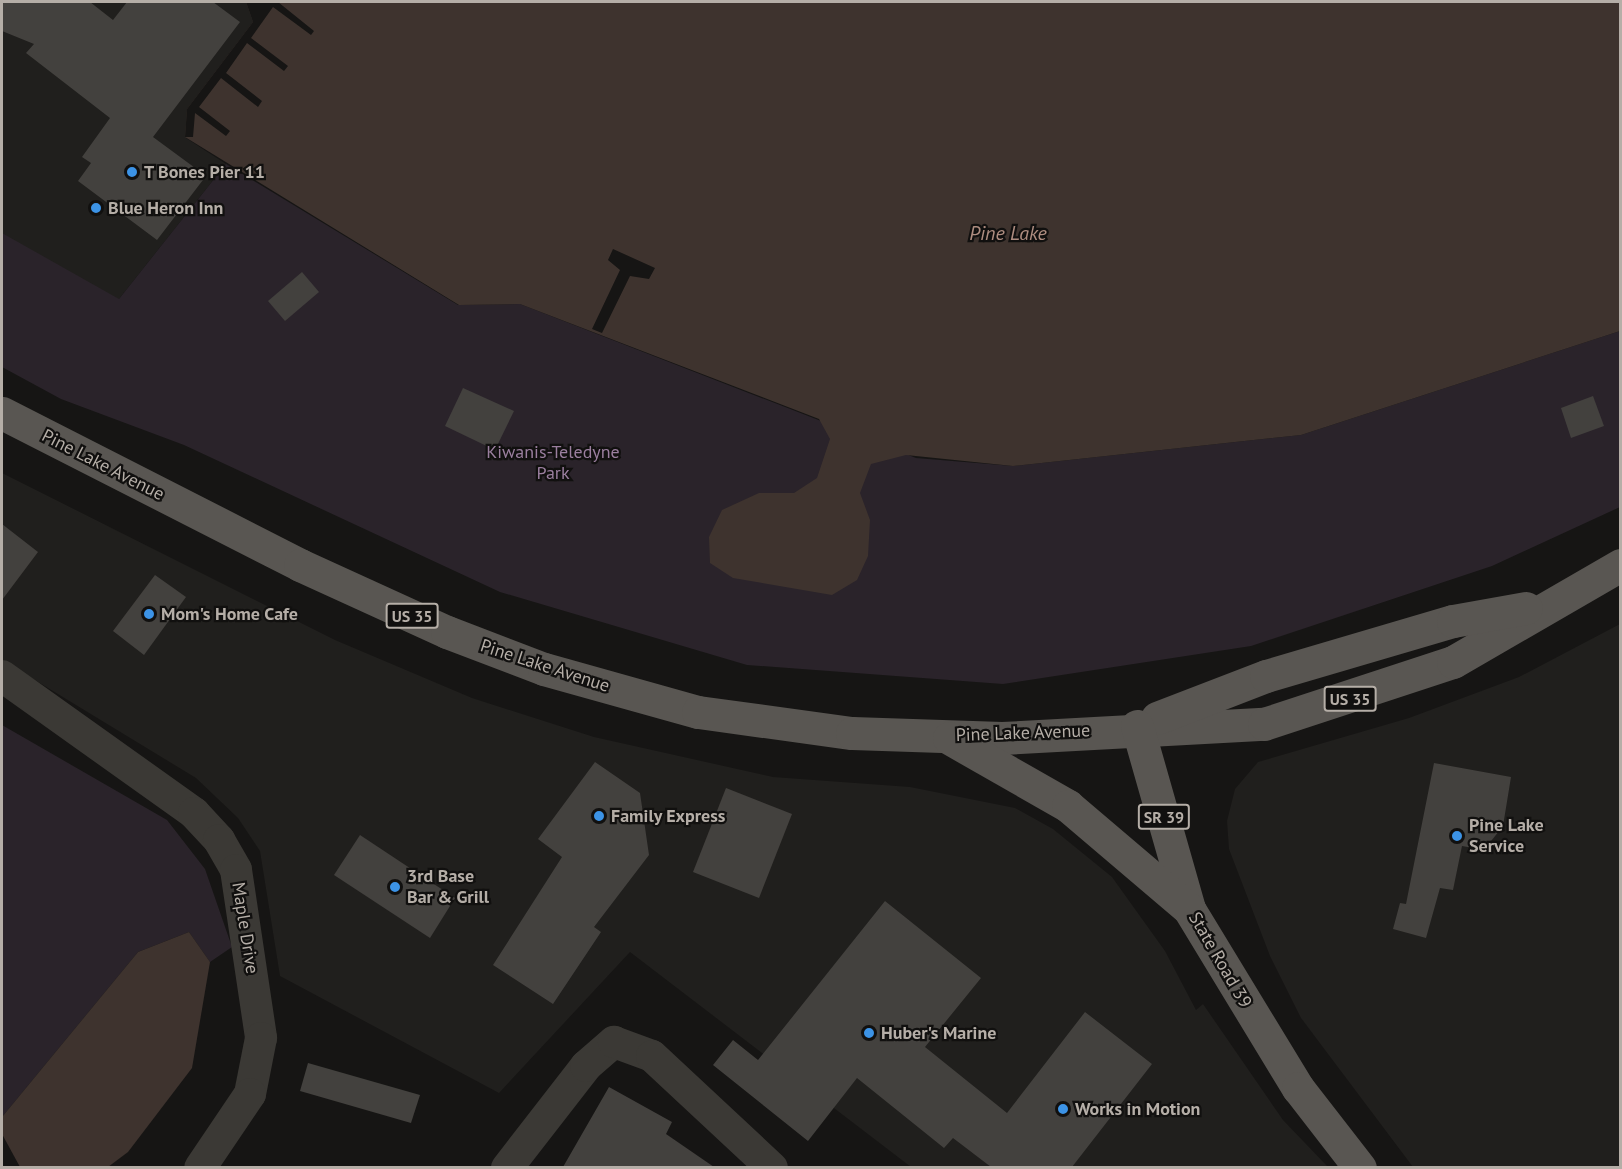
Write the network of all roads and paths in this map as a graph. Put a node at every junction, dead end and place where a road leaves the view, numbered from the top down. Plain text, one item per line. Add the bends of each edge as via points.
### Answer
1 (2, 413) edge
2 (1620, 565) edge
3 (1543, 605) junction
4 (2, 676) edge
5 (1137, 726) junction
6 (945, 736) junction
7 (1189, 909) junction
8 (200, 1167) edge
9 (507, 1167) edge
10 (772, 1167) edge
11 (1360, 1167) edge

1 - 6 main road, Pine Lake Avenue / US 35 via 300,565 447,633 544,669 698,712 852,733
2 - 3 main road, Pine Lake Avenue / US 35
3 - 5 main road, Pine Lake Avenue / US 35 via 1453,621 1266,676
3 - 5 main road, Pine Lake Avenue / US 35 via 1453,662 1303,714 1264,724
4 - 8 street, Maple Drive via 194,813 219,840 236,870 261,1038 250,1094
5 - 6 main road, Pine Lake Avenue / US 35 via 1002,738
5 - 7 main road, State Road 39 / SR 39
6 - 7 main road via 1068,806
7 - 11 main road, State Road 39 / SR 39 via 1298,1088
9 - 10 street via 586,1066 614,1042 652,1056

